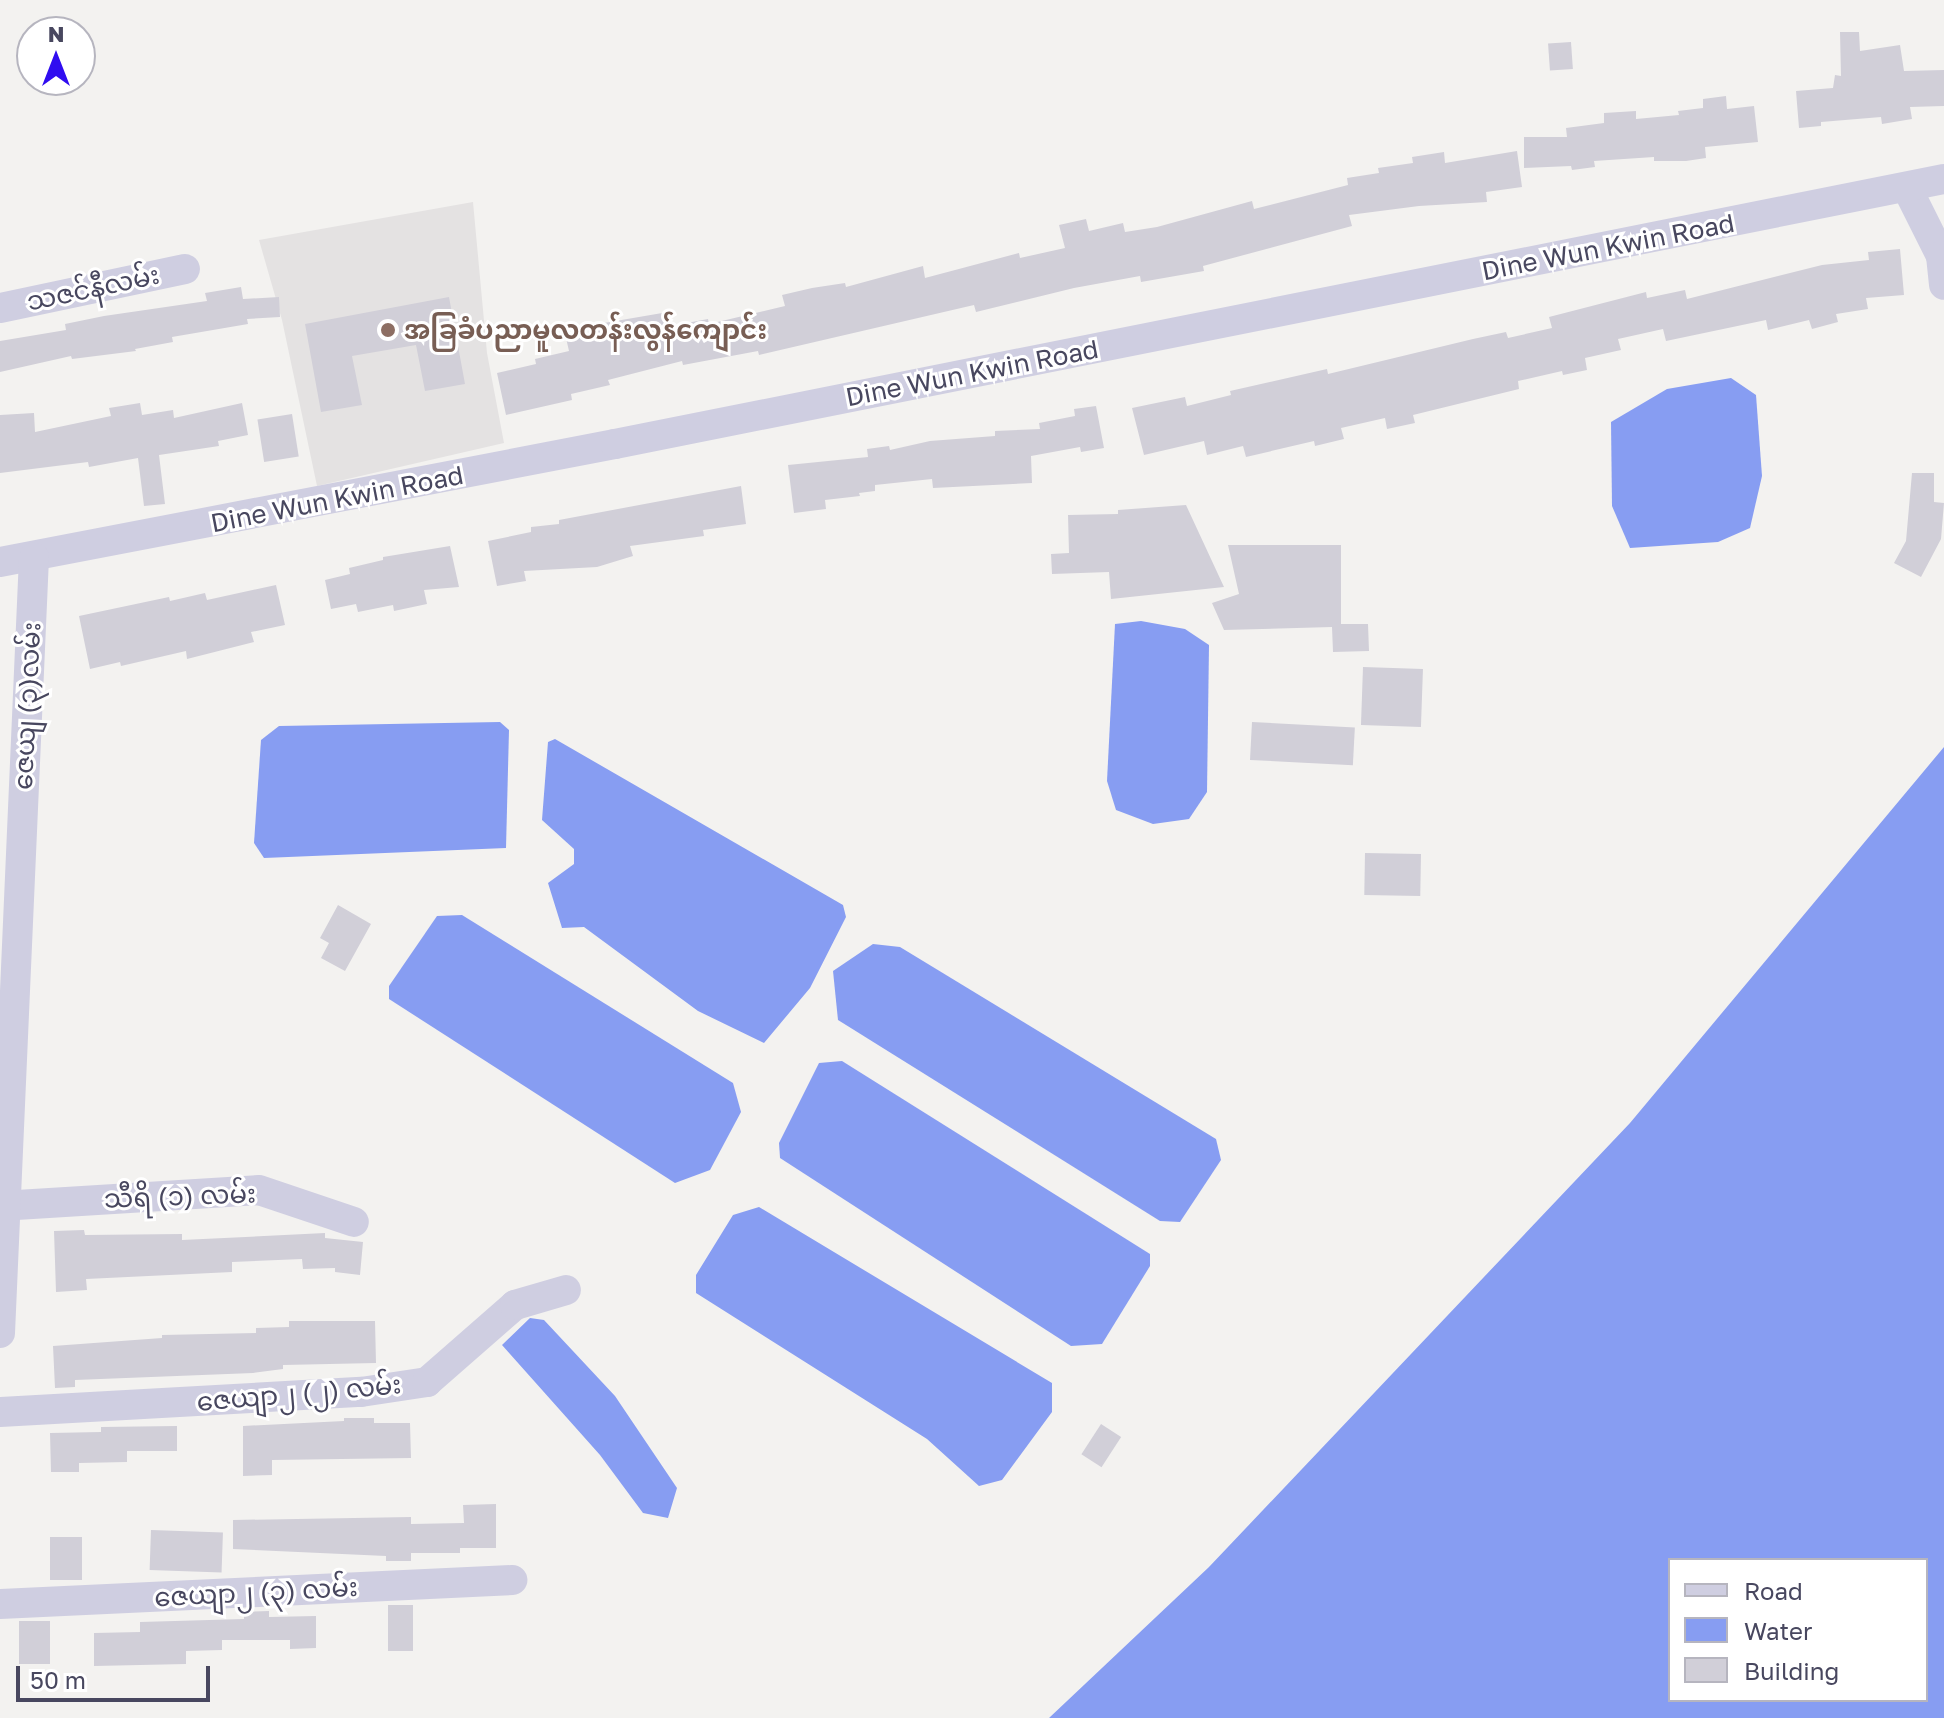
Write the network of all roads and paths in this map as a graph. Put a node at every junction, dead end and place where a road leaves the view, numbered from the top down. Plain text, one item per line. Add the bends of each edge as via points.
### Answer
1 (1944, 179) edge
2 (1907, 188) junction
3 (185, 269) dead end
4 (1944, 285) edge
5 (0, 308) edge
6 (34, 558) junction
7 (0, 562) edge
8 (6, 1055) edge
9 (3, 1205) edge
10 (354, 1222) dead end
11 (566, 1290) dead end
12 (0, 1333) edge
13 (0, 1412) edge
14 (512, 1580) dead end
15 (0, 1604) edge

1 - 2 street, Dine Wun Kwin Road
2 - 4 street via 1941,256
2 - 6 street, Dine Wun Kwin Road
3 - 5 street, သဇင်နီလမ်း
6 - 7 street, Dine Wun Kwin Road
6 - 8 street, ဇေယျ (၃)လမ်း
8 - 9 street, ဇေယျ (၃)လမ်း
9 - 10 street, သီရိ (၁) လမ်း via 259,1190
9 - 12 street, ဇေယျ (၃)လမ်း
11 - 13 street, ဇေယျာ၂ (၂) လမ်း via 515,1305 427,1382 361,1392
14 - 15 street, ဇေယျာ၂ (၃) လမ်း

